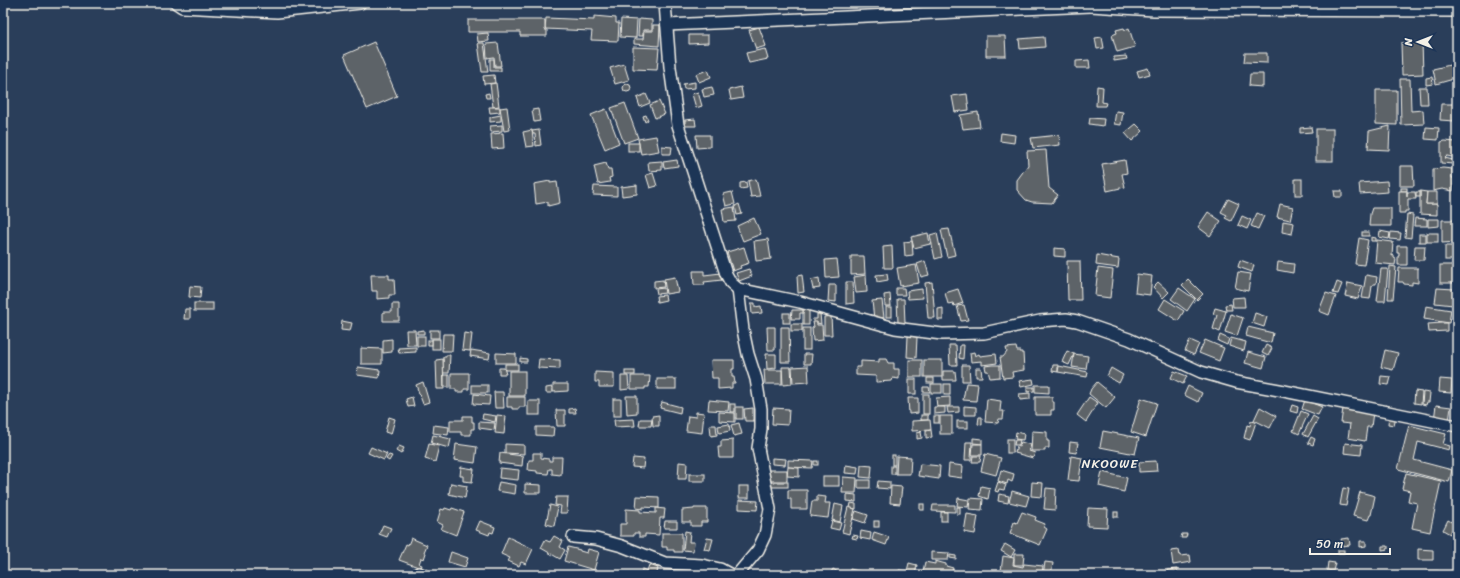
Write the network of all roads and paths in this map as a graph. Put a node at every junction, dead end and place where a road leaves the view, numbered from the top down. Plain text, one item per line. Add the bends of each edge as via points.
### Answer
1 (176, 3) edge
2 (360, 3) edge
3 (665, 3) edge
4 (1087, 5) edge
5 (1457, 11) edge
6 (667, 25) junction
7 (738, 289) junction
8 (1457, 426) edge
9 (573, 537) dead end
10 (731, 575) edge
11 (737, 575) edge

1 - 2 street via 182,7 277,12
3 - 6 street
4 - 5 street via 1154,10
4 - 6 street
6 - 7 street via 678,125 726,274
7 - 8 street via 800,302 895,328 942,334 984,333 1040,321 1077,321 1129,339 1201,372 1236,382
7 - 11 street via 743,330 761,409 758,448 770,510 765,535 758,550
9 - 10 street via 596,539 622,546 665,563 702,565 720,569

